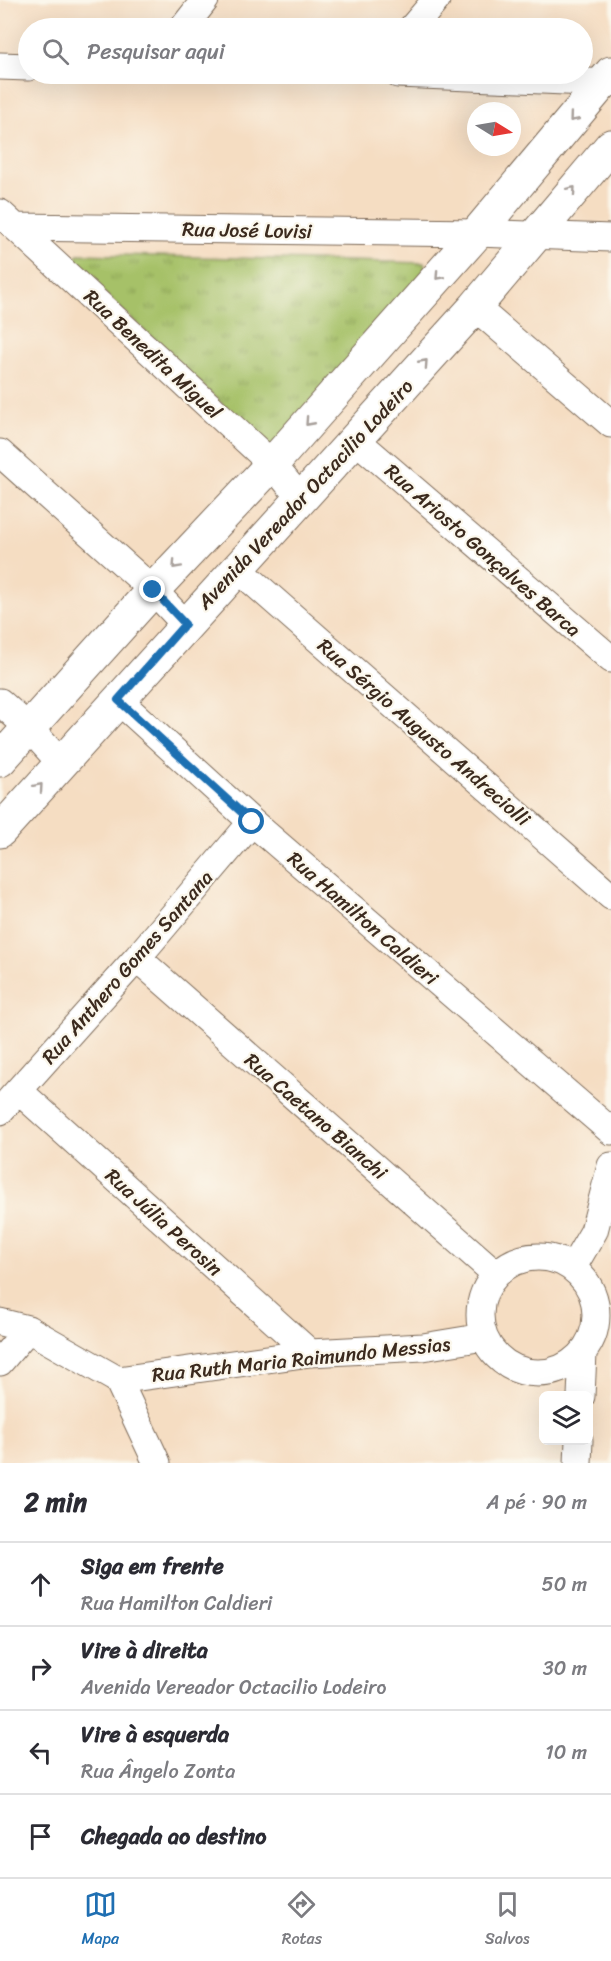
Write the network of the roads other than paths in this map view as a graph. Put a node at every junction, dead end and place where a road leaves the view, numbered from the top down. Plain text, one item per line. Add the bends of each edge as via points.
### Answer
1 (205, 0) edge
2 (436, 0) edge
3 (191, 18) edge
4 (421, 18) edge
5 (0, 66) edge
6 (18, 67) edge
7 (593, 79) edge
8 (608, 79) edge
9 (611, 146) edge
10 (8, 220) edge
11 (477, 233) junction
12 (534, 234) junction
13 (611, 238) edge
14 (475, 307) junction
15 (611, 424) edge
16 (356, 440) junction
17 (0, 453) edge
18 (272, 464) junction
19 (301, 499) junction
20 (237, 568) junction
21 (153, 590) junction
22 (185, 624) junction
23 (611, 660) edge
24 (118, 700) junction
25 (0, 702) edge
26 (30, 729) junction
27 (0, 760) edge
28 (60, 762) junction
29 (252, 822) junction
30 (0, 831) edge
31 (611, 896) edge
32 (137, 958) junction
33 (19, 1091) junction
34 (0, 1111) edge
35 (611, 1131) edge
36 (611, 1166) edge
37 (573, 1267) junction
38 (496, 1274) junction
39 (603, 1299) edge
40 (0, 1322) edge
41 (28, 1329) junction
42 (484, 1337) junction
43 (310, 1353) junction
44 (583, 1353) junction
45 (0, 1362) edge
46 (118, 1380) junction
47 (581, 1391) edge
48 (579, 1445) edge
49 (157, 1463) edge
50 (578, 1463) edge

1 - 3 street
2 - 4 street
5 - 6 street
7 - 8 street
8 -> 11 street
12 -> 9 street, Avenida Vereador Octacilio Lodeiro
10 - 11 street, Rua José Lovisi
10 - 18 street, Rua Benedita Miguel
11 - 12 street, Rua José Lovisi
11 -> 18 street
12 - 13 street, Rua José Lovisi
12 - 14 street, Avenida Vereador Octacilio Lodeiro
14 - 15 street
16 -> 14 street, Avenida Vereador Octacilio Lodeiro
16 - 19 street, Avenida Vereador Octacilio Lodeiro
16 - 23 street, Rua Ariosto Gonçalves Barca
17 - 21 street
18 - 19 street, Rua Benedita Miguel
18 -> 21 street
19 - 20 street, Avenida Vereador Octacilio Lodeiro
20 - 22 street, Avenida Vereador Octacilio Lodeiro
20 - 31 street, Rua Sérgio Augusto Andreciolli
21 - 22 street
21 - 26 street
22 - 24 street, Avenida Vereador Octacilio Lodeiro
24 - 28 street, Avenida Vereador Octacilio Lodeiro
24 - 29 street, Rua Hamilton Caldieri
25 - 26 street
26 - 27 street
26 - 28 street
30 -> 28 street, Avenida Vereador Octacilio Lodeiro
29 - 32 street, Rua Anthero Gomes Santana
29 - 35 street, Rua Hamilton Caldieri
32 - 33 street, Rua Anthero Gomes Santana
32 - 38 street, Rua Caetano Bianchi
33 - 34 street, Rua Anthero Gomes Santana
33 - 43 street, Rua Júlia Perosin
36 - 37 street via 594,1231
37 - 38 street via 558,1259 525,1257
37 - 39 street
38 - 42 street via 481,1304
39 - 44 street via 593,1336
40 - 41 street
41 - 45 street
41 - 46 street
42 - 43 street, Rua Ruth Maria Raimundo Messias via 423,1347
42 - 44 street via 495,1354 510,1366 529,1373 549,1373 568,1366
43 - 46 street, Rua Ruth Maria Raimundo Messias
44 - 47 street
46 - 49 street
48 - 50 street

